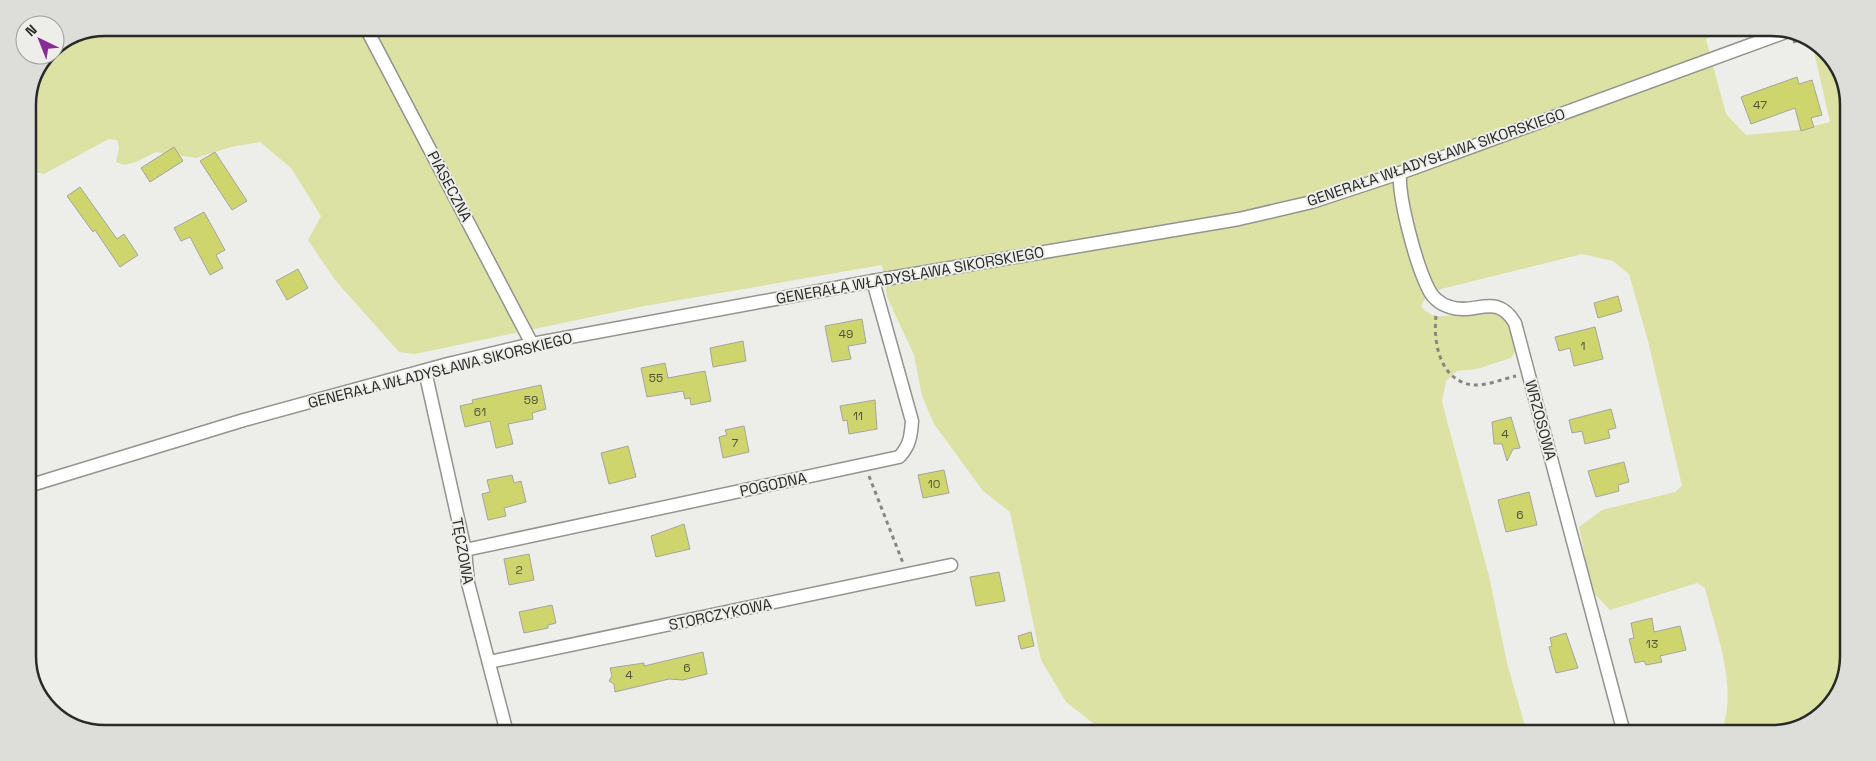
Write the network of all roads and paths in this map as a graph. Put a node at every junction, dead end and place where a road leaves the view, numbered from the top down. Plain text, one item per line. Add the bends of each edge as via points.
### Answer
1 (370, 36) edge
2 (1774, 36) edge
3 (1400, 173) junction
4 (873, 281) junction
5 (1438, 302) junction
6 (532, 344) junction
7 (425, 371) junction
8 (1529, 373) junction
9 (869, 464) junction
10 (36, 484) edge
11 (465, 550) junction
12 (951, 565) dead end
13 (914, 573) junction
14 (489, 662) junction
15 (505, 725) edge
16 (1622, 725) edge

1 - 6 street, PIASECZNA
2 - 3 street, GENERAŁA WŁADYSŁAWA SIKORSKIEGO
3 - 4 street, GENERAŁA WŁADYSŁAWA SIKORSKIEGO via 1312,202 1239,219
3 - 5 street via 1405,216 1428,288
4 - 6 street, GENERAŁA WŁADYSŁAWA SIKORSKIEGO
4 - 9 street, POGODNA via 912,420 907,450 899,457
5 - 8 street, WRZOSOWA via 1452,308 1495,306 1509,313 1515,322
5 - 8 path via 1435,340 1444,367 1457,379 1474,385
6 - 7 street, GENERAŁA WŁADYSŁAWA SIKORSKIEGO
7 - 10 street, GENERAŁA WŁADYSŁAWA SIKORSKIEGO via 244,420
7 - 11 street, TĘCZOWA
8 - 16 street, WRZOSOWA
9 - 11 street, POGODNA
9 - 13 path via 872,488 892,530 899,558
11 - 14 street, TĘCZOWA via 468,583
12 - 13 street, STORCZYKOWA
13 - 14 street, STORCZYKOWA
14 - 15 street, TĘCZOWA

